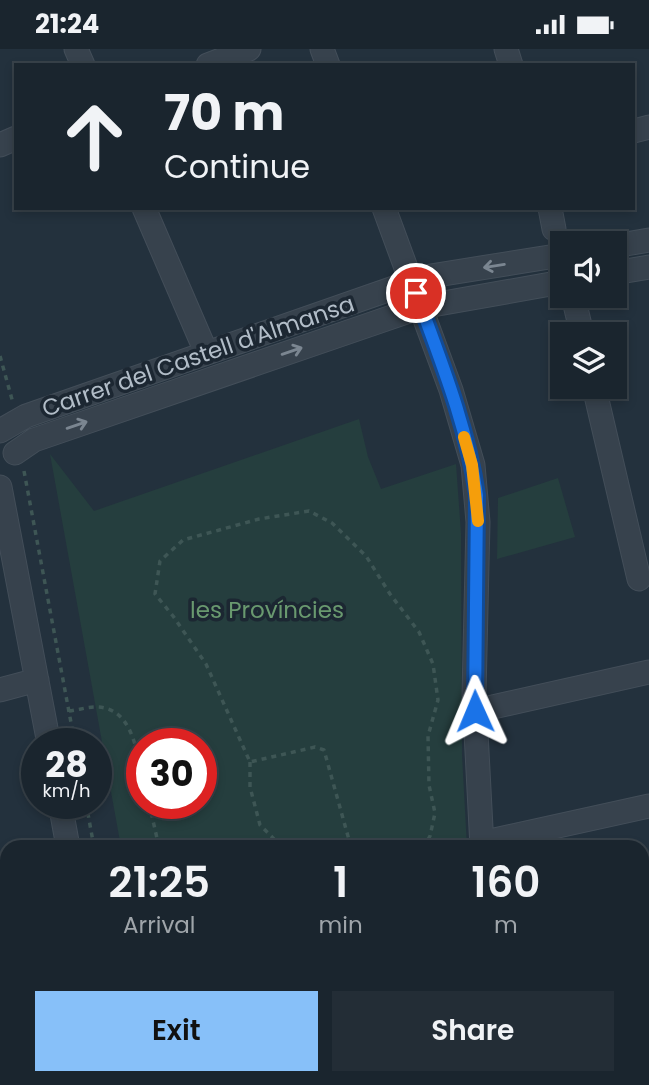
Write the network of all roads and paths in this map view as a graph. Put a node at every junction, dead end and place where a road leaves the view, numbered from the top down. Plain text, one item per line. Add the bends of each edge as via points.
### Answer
1 (249, 49) edge
2 (213, 63) edge
3 (145, 210) edge
4 (385, 210) edge
5 (649, 240) edge
6 (627, 244) edge
7 (550, 257) edge
8 (649, 267) edge
9 (627, 271) edge
10 (412, 279) junction
11 (550, 284) edge
12 (421, 307) junction
13 (206, 352) junction
14 (0, 356) edge
15 (597, 399) edge
16 (21, 420) junction
17 (0, 433) edge
18 (20, 449) junction
19 (0, 473) edge
20 (0, 487) edge
21 (639, 579) dead end
22 (649, 672) edge
23 (37, 680) junction
24 (0, 690) edge
25 (69, 711) junction
26 (475, 711) junction
27 (46, 728) edge
28 (72, 728) edge
29 (129, 728) edge
30 (250, 762) junction
31 (649, 806) edge
32 (63, 819) edge
33 (89, 819) edge
34 (153, 819) edge
35 (67, 840) edge
36 (93, 840) edge
37 (157, 840) edge
38 (275, 840) edge
39 (349, 840) edge
40 (428, 840) edge
41 (481, 840) edge
42 (503, 840) edge

1 - 2 street
3 - 13 street
4 - 10 street
5 - 6 street
7 -> 10 street, Carrer del Castell d'Almansa
8 - 9 street
10 - 12 street
10 - 13 street, Carrer del Castell d'Almansa
11 - 12 street, Carrer del Castell d'Almansa
18 -> 12 street, Carrer del Castell d'Almansa
12 - 26 street via 472,465 478,522
13 - 16 street, Carrer del Castell d'Almansa
14 - 16 path
15 - 21 street
16 - 17 street, Carrer del Castell d'Almansa
17 - 18 street
18 - 19 street via 10,467
18 - 25 path via 27,458 24,473
20 - 23 street
22 - 26 street
23 - 24 street
23 - 27 street
25 - 28 path
25 - 29 path via 99,707 115,712
26 - 41 street
30 - 38 path via 250,787 260,825
30 - 39 path via 315,747 324,750
30 - 40 path via 206,664 155,594 160,561 183,540 309,511 332,523 366,557 419,632 433,664 438,701 428,736 435,813
31 - 42 street
32 - 35 street
33 - 36 path
34 - 37 path

